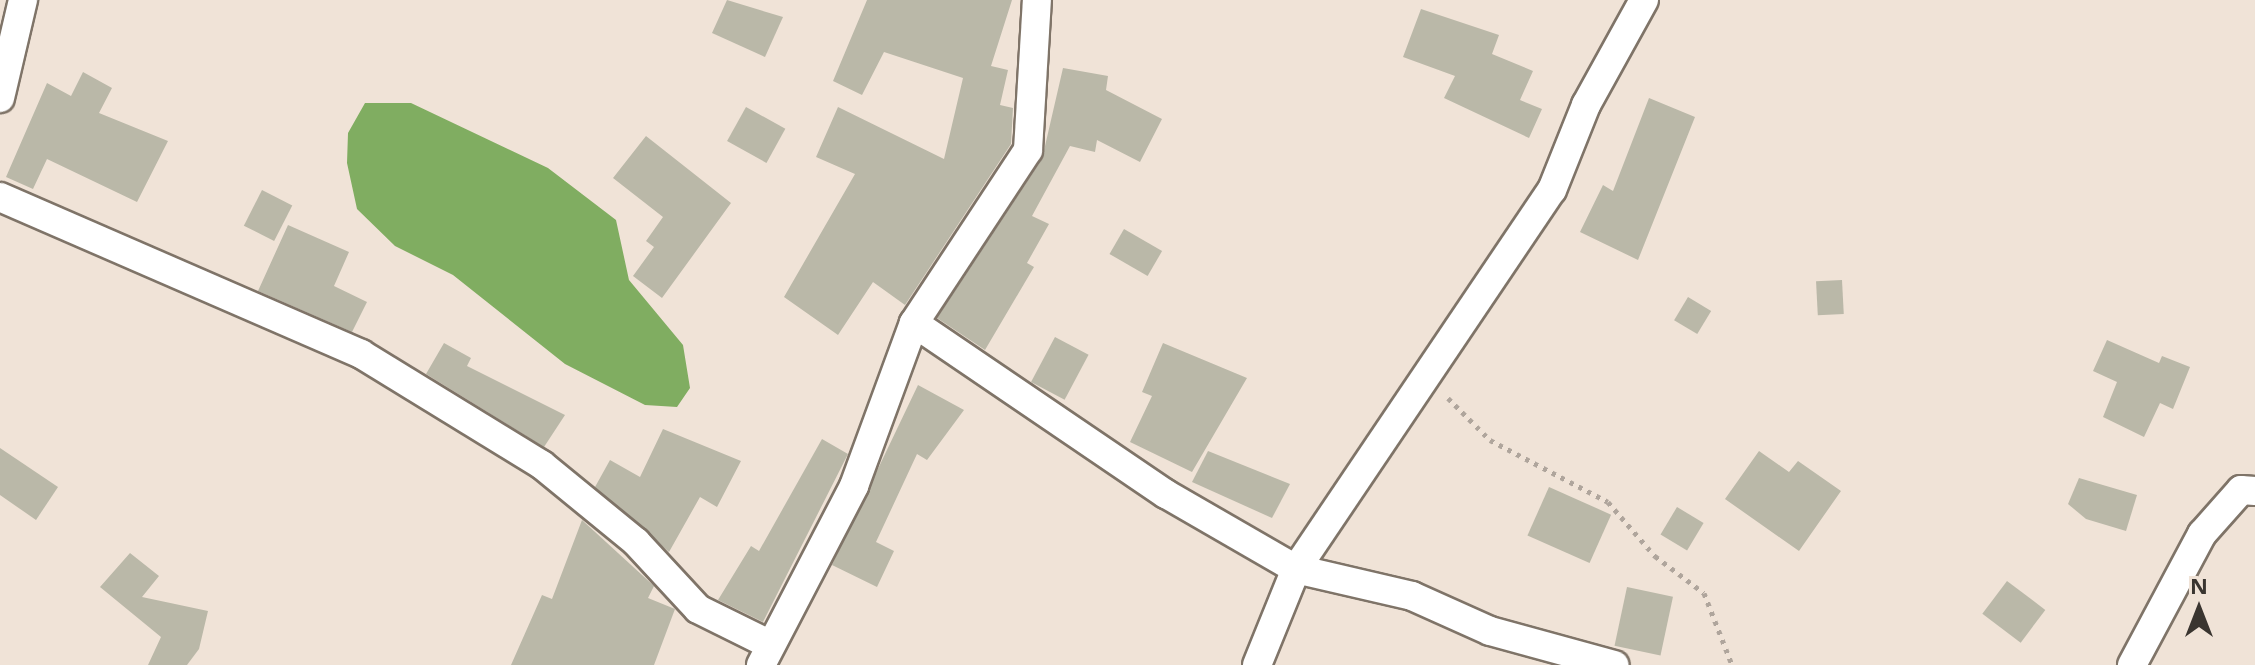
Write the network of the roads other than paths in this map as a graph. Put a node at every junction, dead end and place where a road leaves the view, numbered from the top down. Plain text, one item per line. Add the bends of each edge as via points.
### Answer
1 (23, 0) edge
2 (1037, 0) edge
3 (1644, 0) edge
4 (0, 98) edge
5 (0, 197) edge
6 (914, 323) junction
7 (2255, 491) edge
8 (1296, 569) junction
9 (766, 655) edge
10 (1257, 665) edge
11 (1614, 665) edge
12 (2132, 665) edge

1 - 4 street
2 - 6 street via 1028,150
3 - 8 street via 1586,105 1552,190 1422,372 1355,487
5 - 9 street via 361,354 542,465 636,542 698,609
6 - 8 street via 1166,494
6 - 9 street via 854,486
7 - 12 street via 2241,490 2202,534
8 - 10 street
8 - 11 street via 1412,596 1490,631

